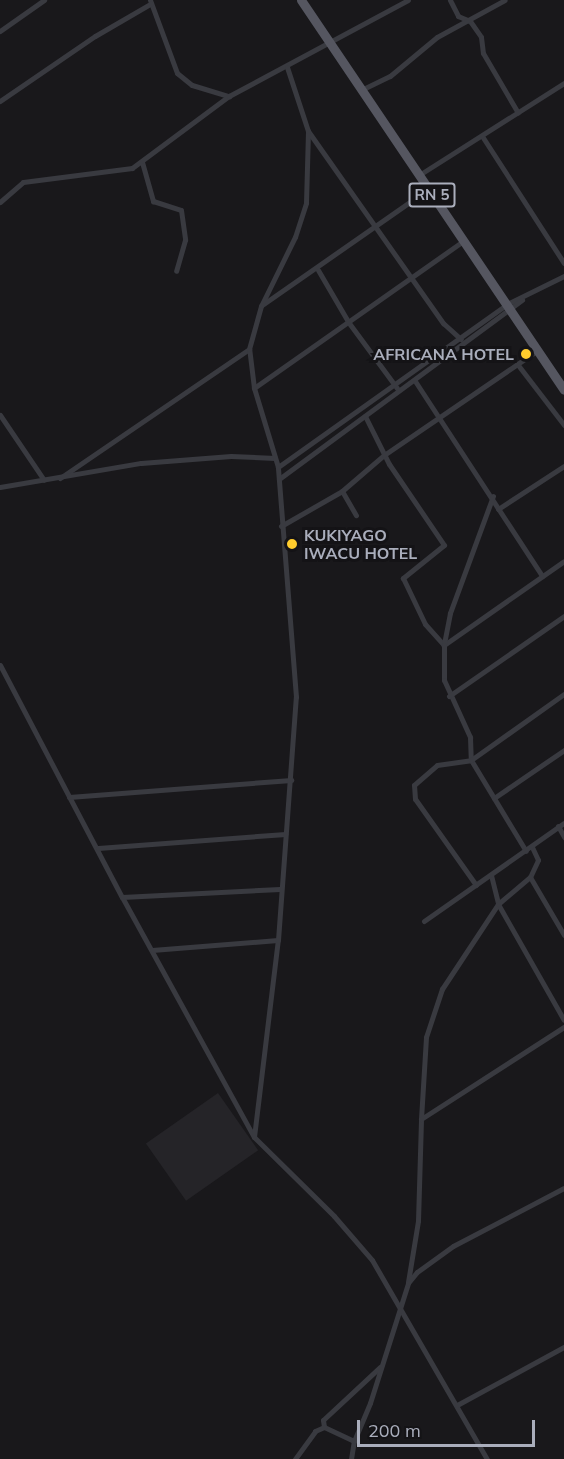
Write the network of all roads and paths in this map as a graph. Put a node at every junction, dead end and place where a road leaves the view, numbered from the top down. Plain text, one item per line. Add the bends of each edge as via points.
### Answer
1 (44, 0) edge
2 (301, 0) edge
3 (408, 0) edge
4 (450, 0) edge
5 (505, 0) edge
6 (150, 2) edge
7 (470, 21) junction
8 (0, 32) edge
9 (329, 43) junction
10 (287, 67) junction
11 (564, 83) edge
12 (361, 90) junction
13 (229, 96) junction
14 (0, 101) edge
15 (518, 113) junction
16 (308, 131) junction
17 (482, 136) junction
18 (142, 162) junction
19 (419, 175) junction
20 (428, 189) junction
21 (0, 202) edge
22 (377, 225) junction
23 (463, 241) junction
24 (564, 263) edge
25 (318, 270) junction
26 (176, 271) dead end
27 (411, 274) junction
28 (564, 276) edge
29 (261, 306) junction
30 (509, 307) junction
31 (349, 323) junction
32 (460, 338) junction
33 (465, 344) junction
34 (249, 349) junction
35 (538, 350) junction
36 (518, 365) junction
37 (414, 381) junction
38 (395, 386) junction
39 (254, 388) junction
40 (400, 390) junction
41 (564, 390) edge
42 (440, 414) junction
43 (0, 415) edge
44 (365, 416) junction
45 (564, 425) edge
46 (384, 454) junction
47 (275, 458) junction
48 (564, 466) edge
49 (278, 467) junction
50 (59, 478) junction
51 (279, 479) junction
52 (44, 480) junction
53 (0, 487) edge
54 (342, 491) junction
55 (493, 496) junction
56 (498, 509) junction
57 (356, 515) dead end
58 (281, 526) junction
59 (564, 561) edge
60 (542, 576) junction
61 (564, 616) edge
62 (444, 645) junction
63 (0, 664) edge
64 (564, 694) edge
65 (449, 696) junction
66 (564, 750) edge
67 (471, 760) junction
68 (291, 780) junction
69 (69, 797) junction
70 (494, 798) junction
71 (561, 825) edge
72 (285, 834) junction
73 (564, 837) edge
74 (98, 848) junction
75 (529, 849) junction
76 (491, 875) junction
77 (530, 877) junction
78 (476, 885) junction
79 (280, 889) junction
80 (122, 897) junction
81 (498, 904) junction
82 (424, 921) dead end
83 (564, 935) edge
84 (278, 940) junction
85 (152, 950) junction
86 (564, 1020) edge
87 (564, 1027) edge
88 (421, 1119) junction
89 (254, 1137) junction
90 (564, 1188) edge
91 (408, 1283) junction
92 (402, 1307) junction
93 (563, 1351) edge
94 (381, 1366) junction
95 (457, 1405) junction
96 (324, 1427) junction
97 (354, 1441) junction
98 (295, 1459) edge
99 (351, 1459) edge
100 (487, 1459) edge

1 - 8 street
2 - 9 main road, RN 5 / RN 5
3 - 9 street
4 - 7 street via 461,19
5 - 7 street
6 - 13 street via 177,73 192,85
6 - 14 street
7 - 12 street via 437,37 390,76
7 - 15 street via 483,39 483,53
9 - 10 street
9 - 12 main road, RN 5 / RN 5
10 - 13 street
10 - 16 street
11 - 15 street
12 - 19 main road, RN 5 / RN 5
13 - 18 street
15 - 17 street
16 - 22 street
16 - 29 street via 306,203 295,237
17 - 19 street
17 - 24 street
18 - 21 street via 120,171 23,182
18 - 26 street via 153,201 181,210 185,240
19 - 20 main road, RN 5 / RN 5
20 - 22 street
20 - 23 main road, RN 5 / RN 5
22 - 25 street
22 - 27 street
23 - 27 street
23 - 30 main road, RN 5 / RN 5
25 - 29 street
25 - 31 street
27 - 31 street
27 - 32 street via 443,323
28 - 30 street
29 - 34 street
30 - 32 street
30 - 33 street
30 - 35 main road, RN 5 / RN 5
31 - 38 street
31 - 39 street
32 - 33 street
32 - 38 street
33 - 37 street
34 - 39 street
34 - 50 street
35 - 36 street
35 - 41 main road, RN 5 / RN 5
36 - 42 street
36 - 45 street
37 - 40 street
37 - 42 street
38 - 40 street
38 - 49 street
39 - 47 street
40 - 44 street
42 - 46 street
42 - 55 street
43 - 52 street
44 - 46 street
44 - 51 street
46 - 54 street
46 - 62 street via 444,545 403,578 425,624
47 - 49 street
47 - 50 street via 190,458
48 - 56 street
49 - 51 street
50 - 52 street
51 - 58 street
52 - 53 street
54 - 57 street
54 - 58 street
55 - 56 street
55 - 62 street via 450,613
56 - 60 street
58 - 68 street via 296,697
59 - 60 street
60 - 62 street
61 - 65 street
62 - 65 street
63 - 69 street
64 - 67 street
65 - 67 street via 470,737
66 - 70 street
67 - 70 street
67 - 78 street via 437,765 423,774 412,793
68 - 69 street
68 - 72 street
69 - 74 street
70 - 75 street
71 - 73 street
71 - 75 street
72 - 74 street
72 - 79 street
74 - 80 street
75 - 76 street
75 - 77 street via 538,860
76 - 78 street
76 - 81 street
77 - 81 street
77 - 83 street
78 - 82 street
79 - 80 street
79 - 84 street
80 - 85 street
81 - 86 street
81 - 88 street via 442,989 426,1037
84 - 85 street
84 - 89 street
85 - 89 street
87 - 88 street
88 - 91 street via 418,1221
89 - 92 street via 334,1216 372,1260
90 - 91 street via 438,1255
91 - 92 street
92 - 94 street
92 - 95 street
93 - 95 street
94 - 96 street via 324,1416
94 - 97 street
95 - 100 street
96 - 97 street
96 - 98 street via 315,1431
97 - 99 street

